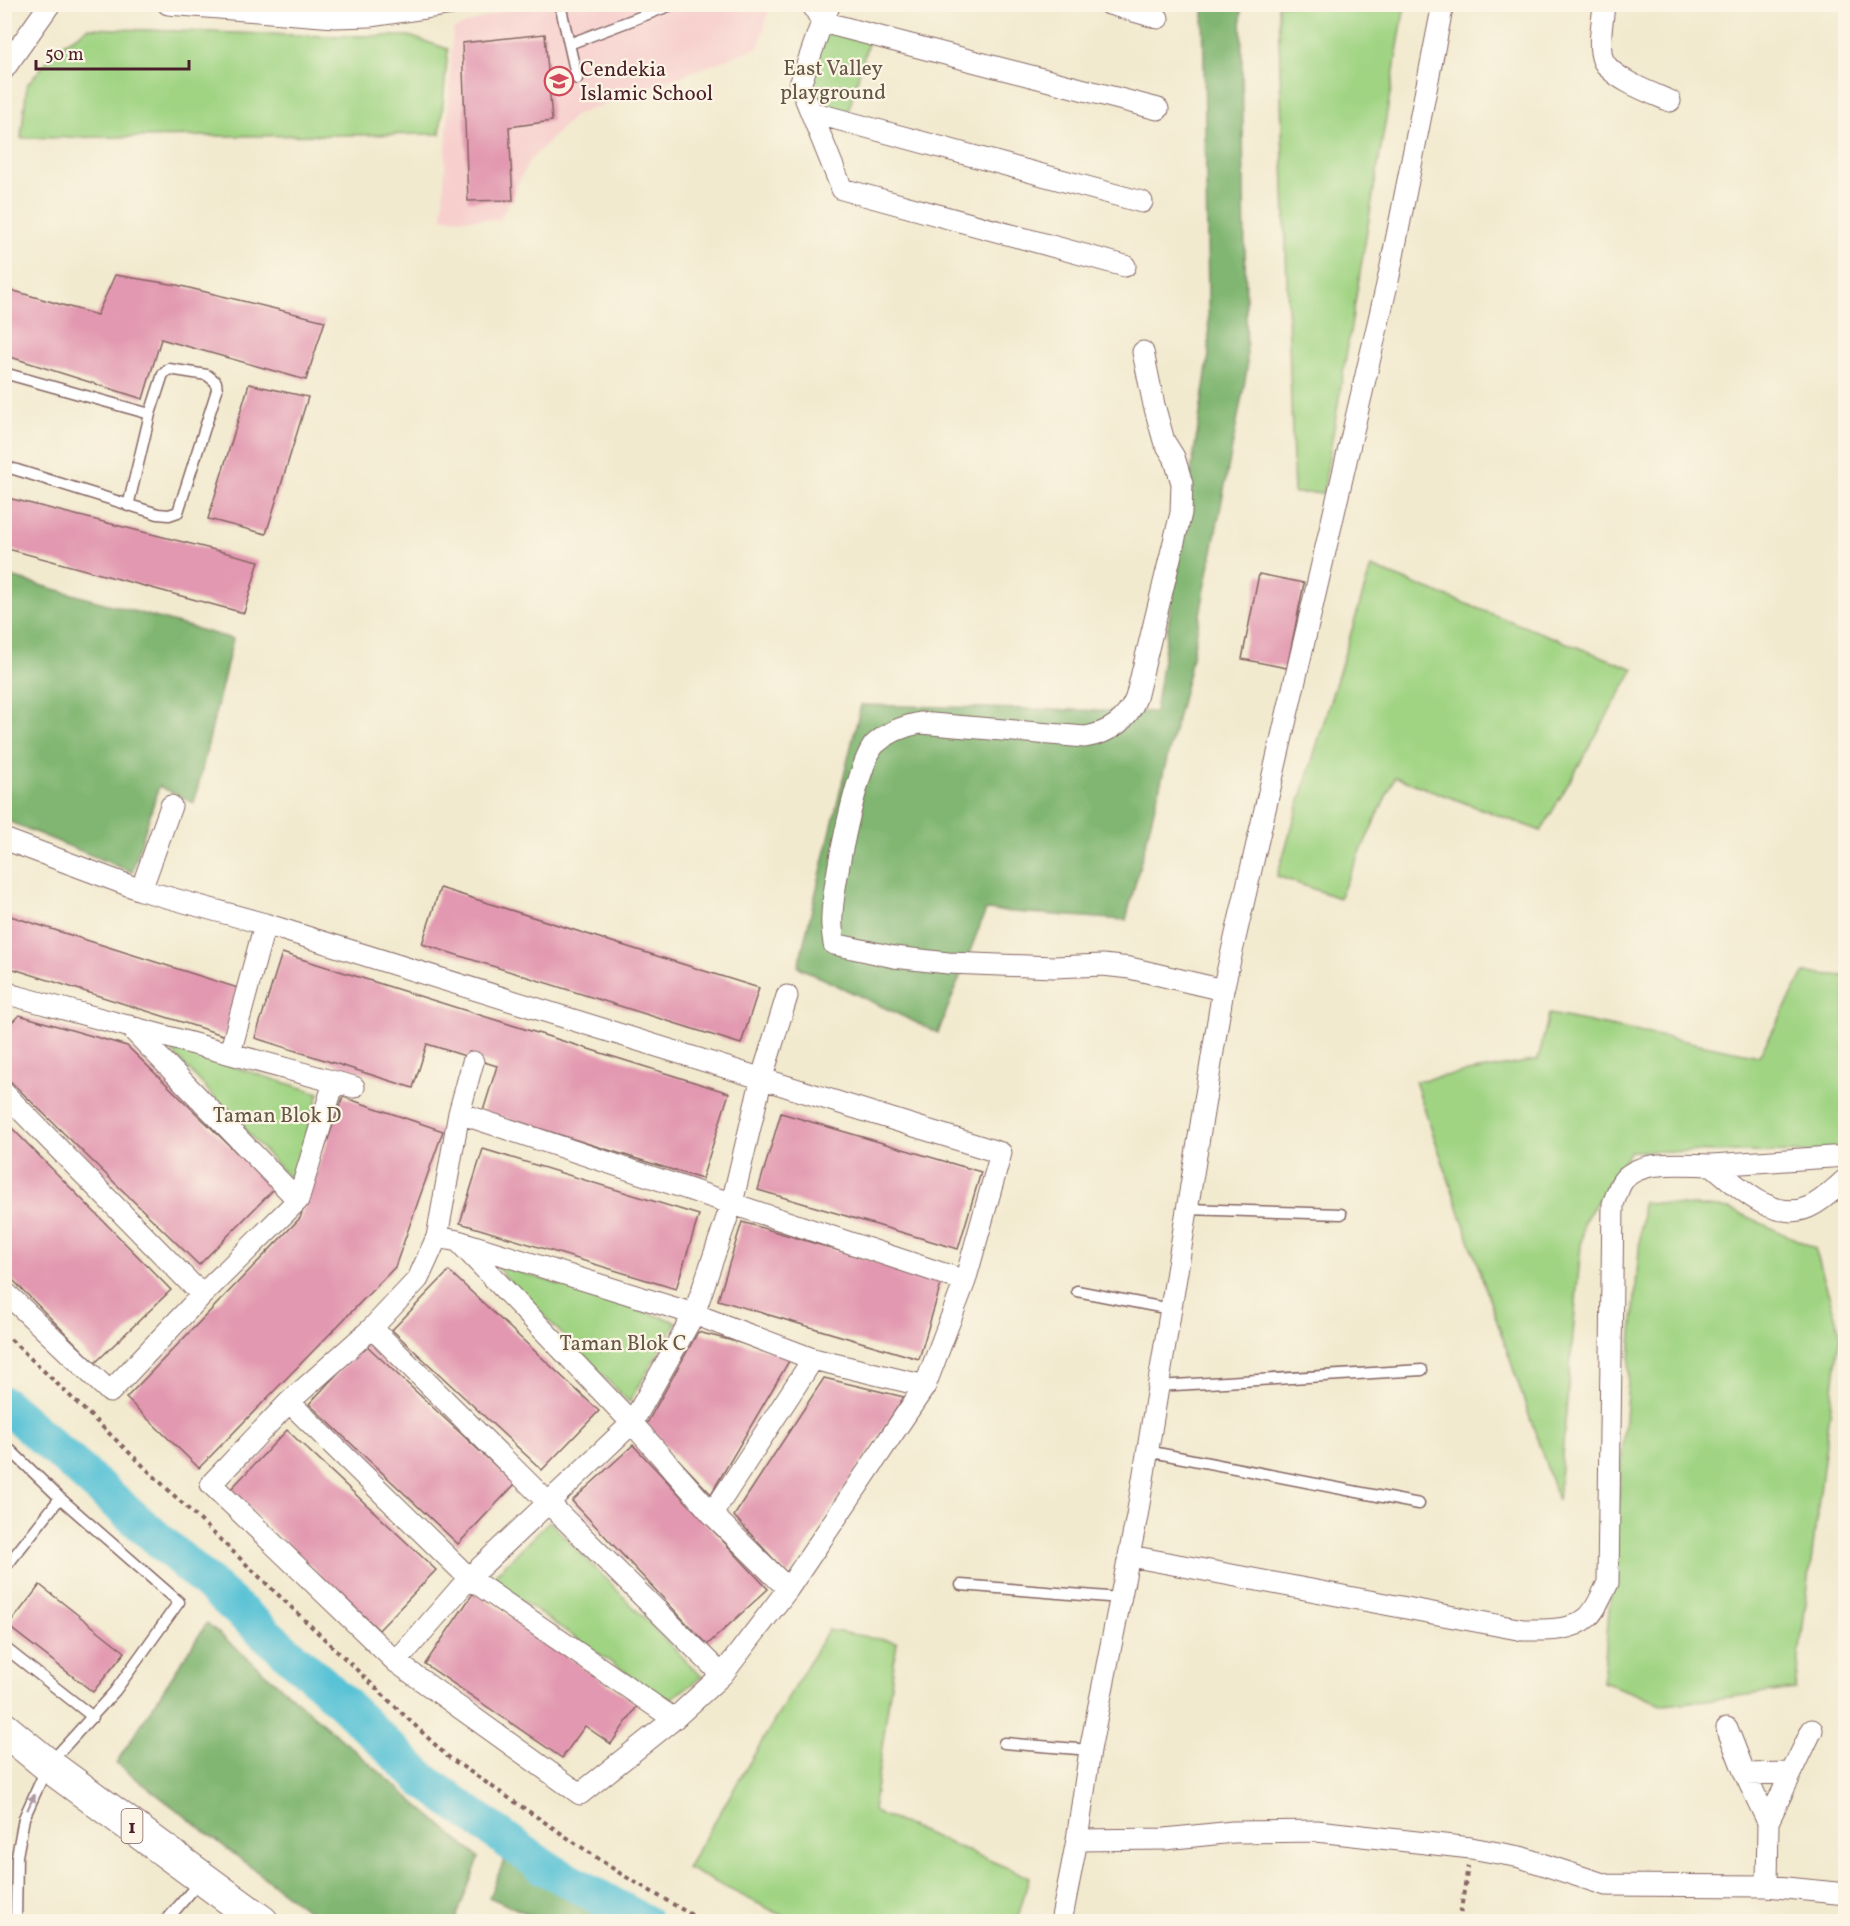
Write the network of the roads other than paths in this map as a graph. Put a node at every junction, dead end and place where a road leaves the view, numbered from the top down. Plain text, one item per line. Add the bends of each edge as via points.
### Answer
1 (51, 4) edge
2 (168, 4) edge
3 (452, 4) edge
4 (560, 4) edge
5 (674, 4) edge
6 (1109, 4) edge
7 (1443, 4) edge
8 (1604, 4) edge
9 (822, 10) edge
10 (1158, 18) dead end
11 (568, 44) junction
12 (4, 69) edge
13 (577, 79) dead end
14 (1670, 101) dead end
15 (1158, 109) dead end
16 (811, 112) junction
17 (1142, 202) dead end
18 (1125, 266) dead end
19 (1143, 352) dead end
20 (4, 373) edge
21 (150, 414) junction
22 (4, 466) edge
23 (128, 506) junction
24 (171, 806) dead end
25 (4, 838) edge
26 (141, 890) junction
27 (265, 924) junction
28 (1223, 990) junction
29 (7, 996) edge
30 (787, 996) dead end
31 (129, 1026) junction
32 (230, 1053) junction
33 (473, 1062) dead end
34 (762, 1077) junction
35 (4, 1092) edge
36 (459, 1113) junction
37 (1845, 1156) edge
38 (1712, 1165) junction
39 (1845, 1179) edge
40 (298, 1200) junction
41 (732, 1203) junction
42 (1187, 1209) junction
43 (1341, 1214) dead end
44 (437, 1237) junction
45 (458, 1241) junction
46 (965, 1281) junction
47 (4, 1291) edge
48 (1077, 1291) dead end
49 (202, 1295) junction
50 (1170, 1309) junction
51 (694, 1314) junction
52 (372, 1328) junction
53 (813, 1359) junction
54 (1422, 1370) dead end
55 (925, 1386) junction
56 (1158, 1386) junction
57 (289, 1402) junction
58 (632, 1423) junction
59 (4, 1444) edge
60 (1147, 1451) junction
61 (60, 1498) junction
62 (548, 1501) junction
63 (1419, 1504) dead end
64 (712, 1514) junction
65 (1130, 1556) junction
66 (4, 1569) edge
67 (469, 1578) junction
68 (961, 1585) dead end
69 (788, 1589) junction
70 (1120, 1598) junction
71 (4, 1647) edge
72 (396, 1662) junction
73 (722, 1675) junction
74 (93, 1716) junction
75 (674, 1719) junction
76 (1727, 1728) dead end
77 (4, 1729) edge
78 (1812, 1730) dead end
79 (1004, 1743) dead end
80 (1090, 1750) junction
81 (48, 1765) junction
82 (1791, 1773) junction
83 (1745, 1774) junction
84 (1768, 1822) junction
85 (1077, 1840) junction
86 (203, 1878) junction
87 (1767, 1886) junction
88 (1845, 1894) edge
89 (16, 1922) edge
90 (165, 1922) edge
91 (262, 1922) edge
92 (1061, 1922) edge

1 - 12 street
2 - 3 street via 335,17 381,15
4 - 11 lane
5 - 11 lane
6 - 10 street
7 - 28 street via 1389,276
8 - 14 street via 1601,46 1611,72
9 - 15 street
9 - 16 street via 800,85
11 - 13 lane
16 - 17 street
16 - 18 street via 842,189
19 - 28 street via 1164,441 1182,483 1181,513 1131,711 1112,728 1085,737 920,723 905,726 874,745 848,822 837,871 831,918 834,944 948,963 1130,968
20 - 21 lane
21 - 23 lane
21 - 23 lane via 163,374 169,369 207,375 216,382 218,390 178,512 158,514
22 - 23 lane
24 - 26 street
25 - 26 street
26 - 27 street
27 - 32 street
27 - 34 street
28 - 42 street
29 - 31 street
30 - 34 street
31 - 32 street
31 - 40 street
32 - 40 street via 344,1085
33 - 36 street
34 - 41 street
34 - 46 street via 1001,1153
35 - 49 street
36 - 41 street
36 - 44 street
37 - 38 street
38 - 39 street via 1769,1208 1786,1212 1811,1207
38 - 65 street via 1644,1168 1623,1181 1613,1204 1608,1583 1588,1616 1572,1625 1522,1630
40 - 49 street
41 - 46 street
41 - 51 street
42 - 43 lane
42 - 50 street
44 - 45 street
44 - 52 street via 418,1279
45 - 51 street
45 - 58 street
46 - 55 street
47 - 49 street via 110,1392
48 - 50 lane
50 - 56 street
51 - 53 street
51 - 58 street
52 - 57 street
52 - 62 street
53 - 55 street
53 - 64 street
54 - 56 lane
55 - 69 street
56 - 60 street
57 - 67 street
57 - 72 street via 211,1484
58 - 62 street
58 - 64 street
59 - 61 lane
60 - 63 lane
60 - 65 street
61 - 66 lane
61 - 74 lane via 179,1602 116,1691
62 - 67 street
62 - 73 street
64 - 69 street
65 - 70 street
67 - 72 street
67 - 75 street
68 - 70 lane
69 - 73 street
70 - 80 street
71 - 74 lane
72 - 75 street via 580,1794
73 - 75 street
74 - 81 lane
76 - 83 street
77 - 81 highway, 1
78 - 82 street
79 - 80 lane
80 - 85 street
81 - 86 highway, 1
89 -> 81 lane via 17,1856 24,1818
82 - 83 street
82 - 84 street
83 - 84 street
84 - 87 street
85 - 87 street via 1317,1831 1520,1857 1606,1886
85 - 92 street
86 - 90 lane
86 - 91 highway, 1
87 - 88 street

